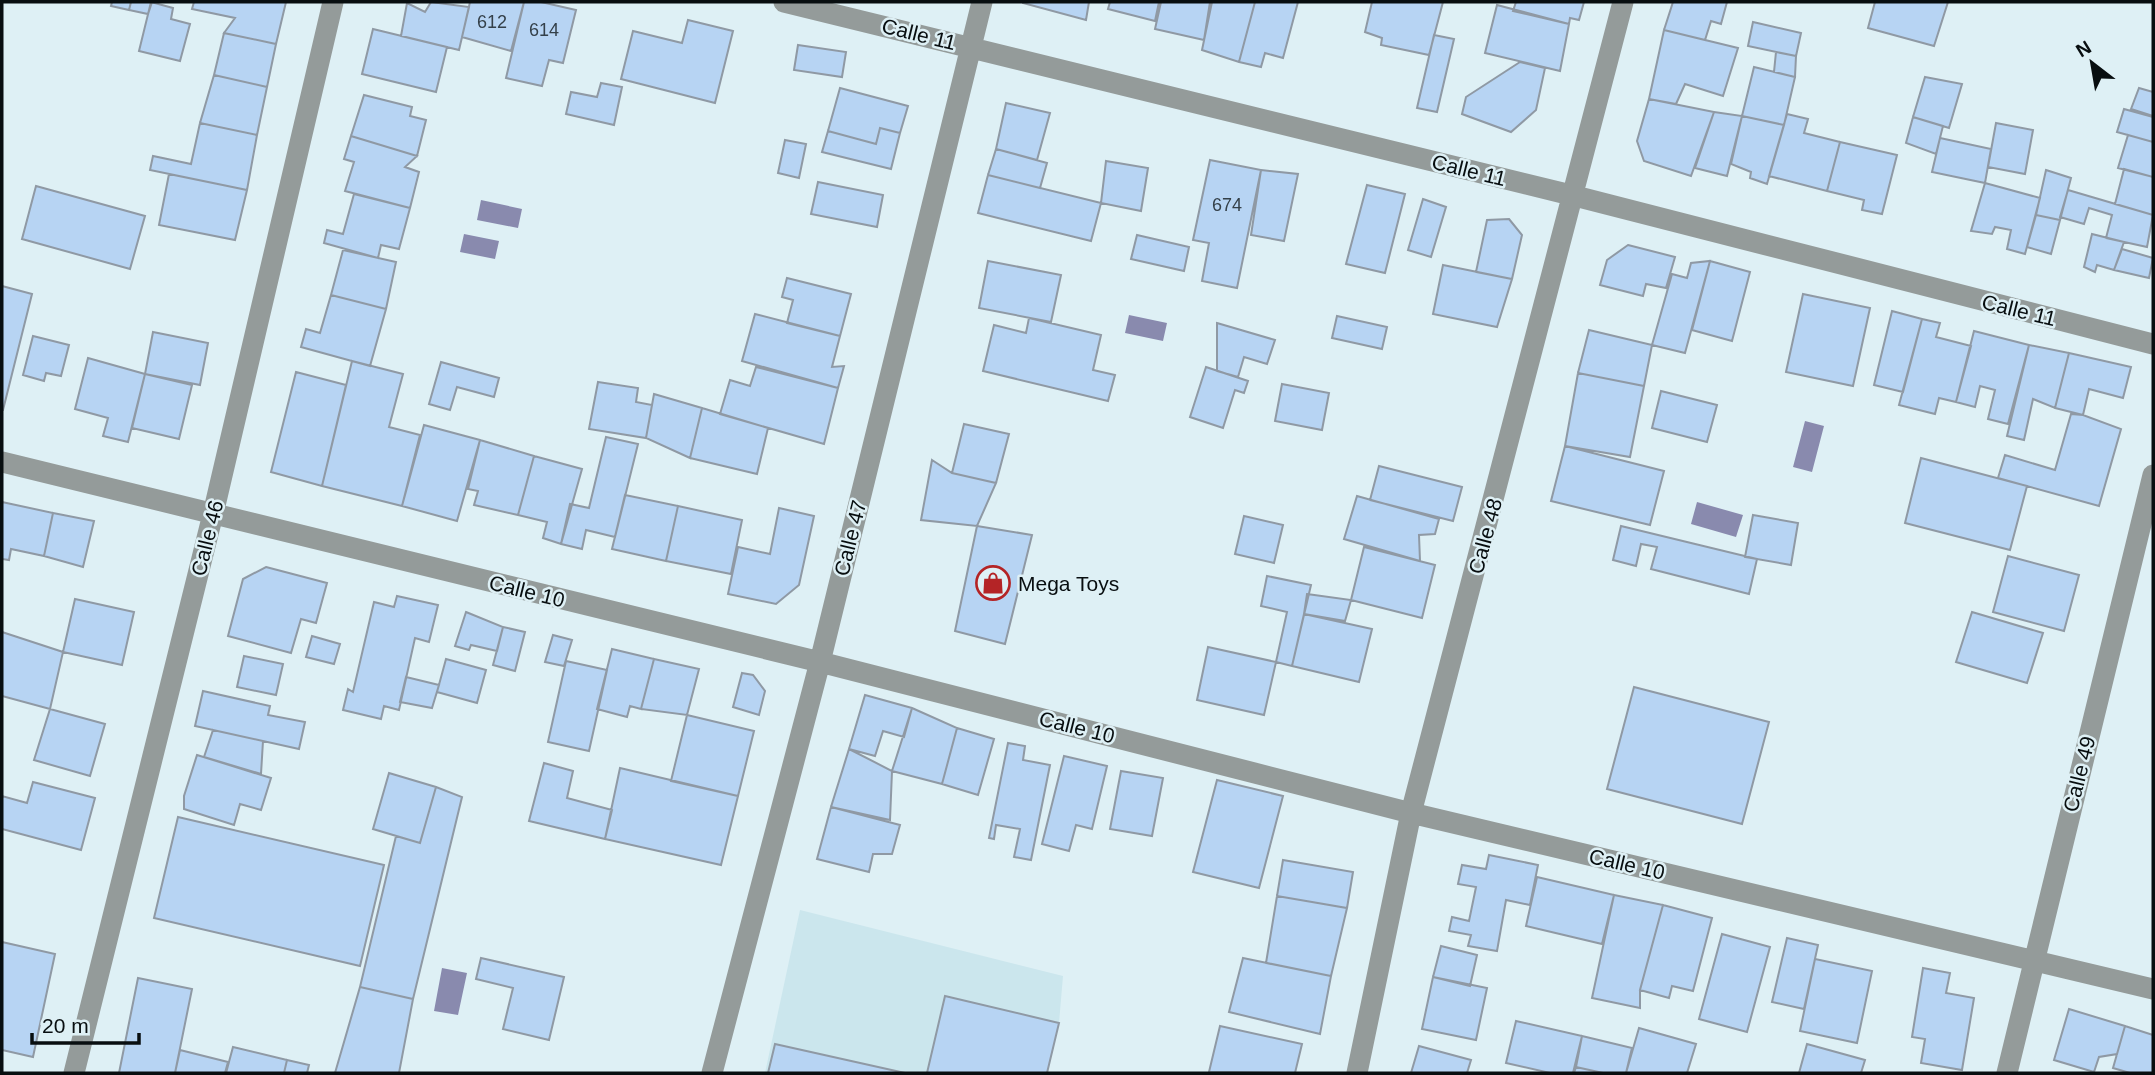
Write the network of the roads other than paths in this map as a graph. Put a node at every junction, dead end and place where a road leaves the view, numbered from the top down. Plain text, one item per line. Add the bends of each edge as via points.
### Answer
1 (333, 2) edge
2 (784, 2) edge
3 (982, 2) edge
4 (1623, 2) edge
5 (971, 47) junction
6 (1575, 196) junction
7 (2153, 344) edge
8 (2, 462) edge
9 (2153, 475) edge
10 (213, 514) junction
11 (820, 662) junction
12 (1411, 813) junction
13 (2033, 960) junction
14 (2153, 989) edge
15 (74, 1073) edge
16 (712, 1073) edge
17 (1357, 1073) edge
18 (2007, 1073) edge

1 - 10 street, Calle 46
2 - 5 street, Calle 11
3 - 5 street, Calle 47
4 - 6 street, Calle 48
5 - 6 street, Calle 11
5 - 11 street, Calle 47
6 - 7 street, Calle 11
6 - 12 street, Calle 48
8 - 10 street, Calle 10
9 - 13 street, Calle 49
10 - 11 street, Calle 10
10 - 15 street, Calle 46
11 - 12 street, Calle 10
11 - 16 street, Calle 47
12 - 13 street, Calle 10
12 - 17 street, Calle 48
13 - 14 street, Calle 10
13 - 18 street, Calle 49

